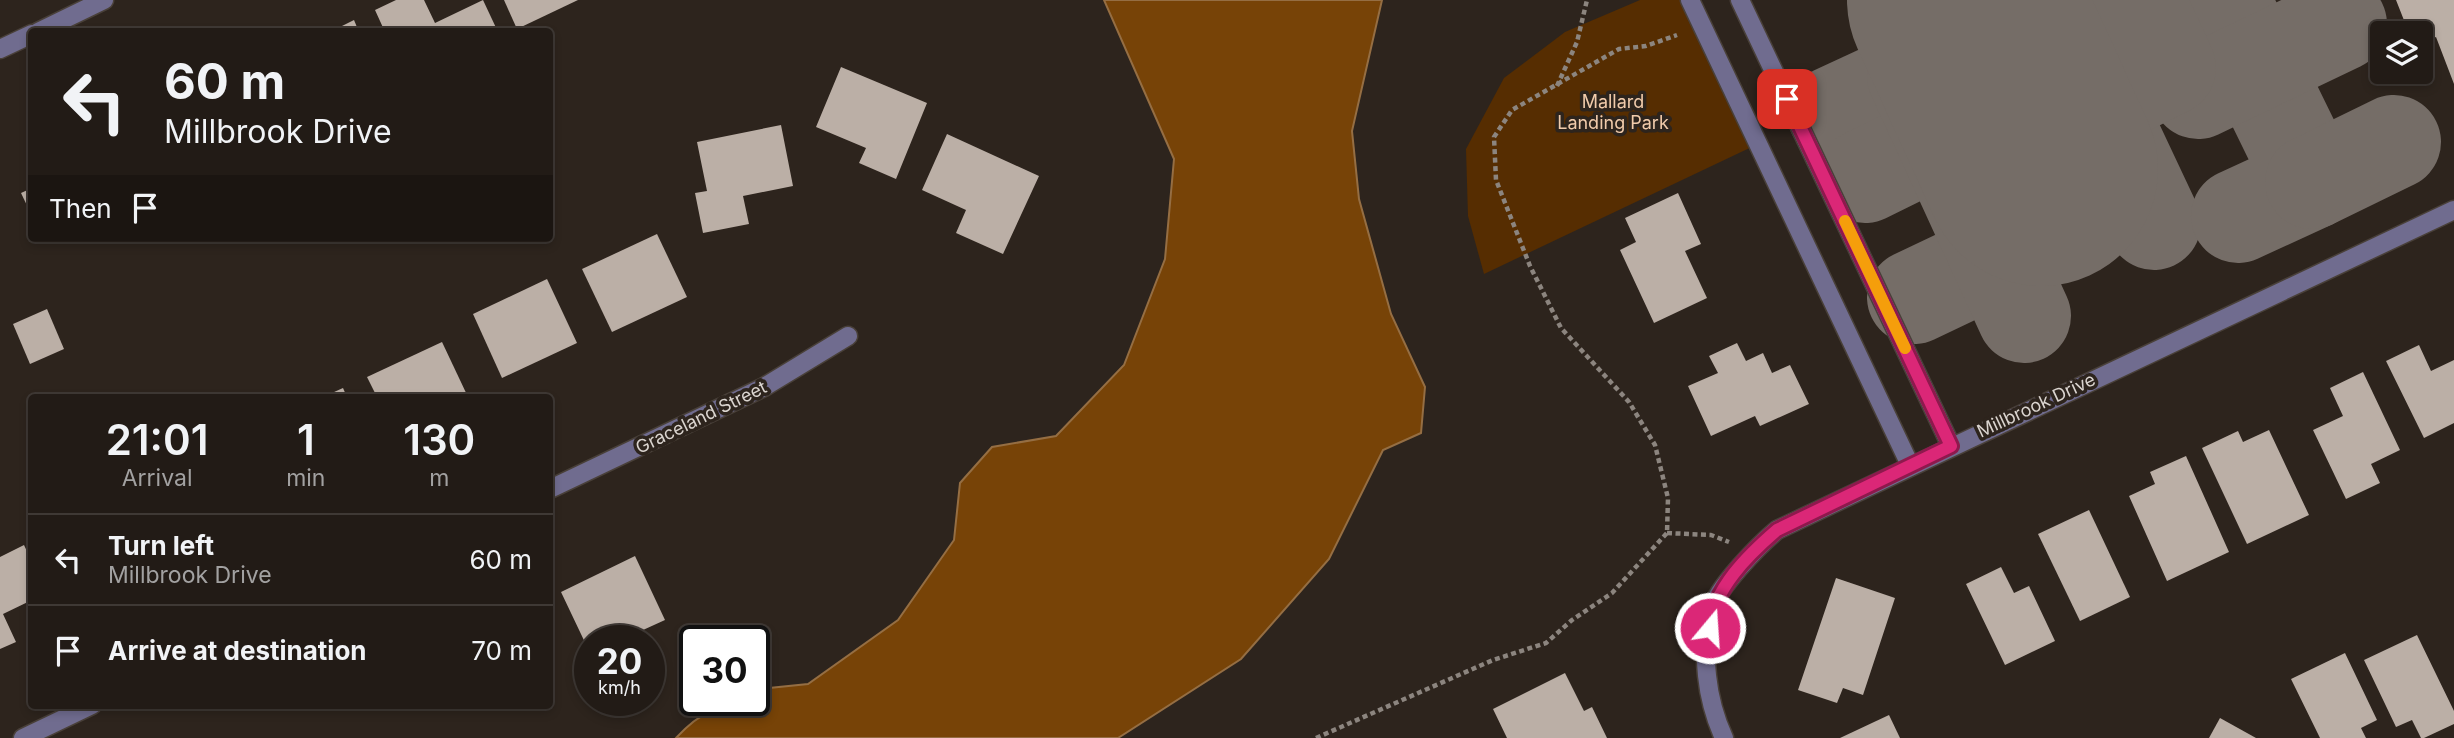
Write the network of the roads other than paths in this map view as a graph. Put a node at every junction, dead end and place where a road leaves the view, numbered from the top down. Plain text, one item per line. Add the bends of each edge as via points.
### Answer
1 (104, 0) edge
2 (1690, 0) edge
3 (1740, 0) edge
4 (46, 28) edge
5 (28, 36) edge
6 (0, 49) edge
7 (2454, 210) edge
8 (848, 336) dead end
9 (1951, 446) junction
10 (1910, 465) junction
11 (553, 488) edge
12 (84, 709) edge
13 (23, 738) edge
14 (1724, 738) edge

1 - 4 street
2 - 10 street
3 - 9 street
5 - 6 street
7 - 9 street, Millbrook Drive
8 - 11 street, Graceland Street via 764,387
9 - 10 street, Millbrook Drive
10 - 14 street, Millbrook Drive via 1795,519 1752,551 1712,607 1706,669 1711,710
12 - 13 street

